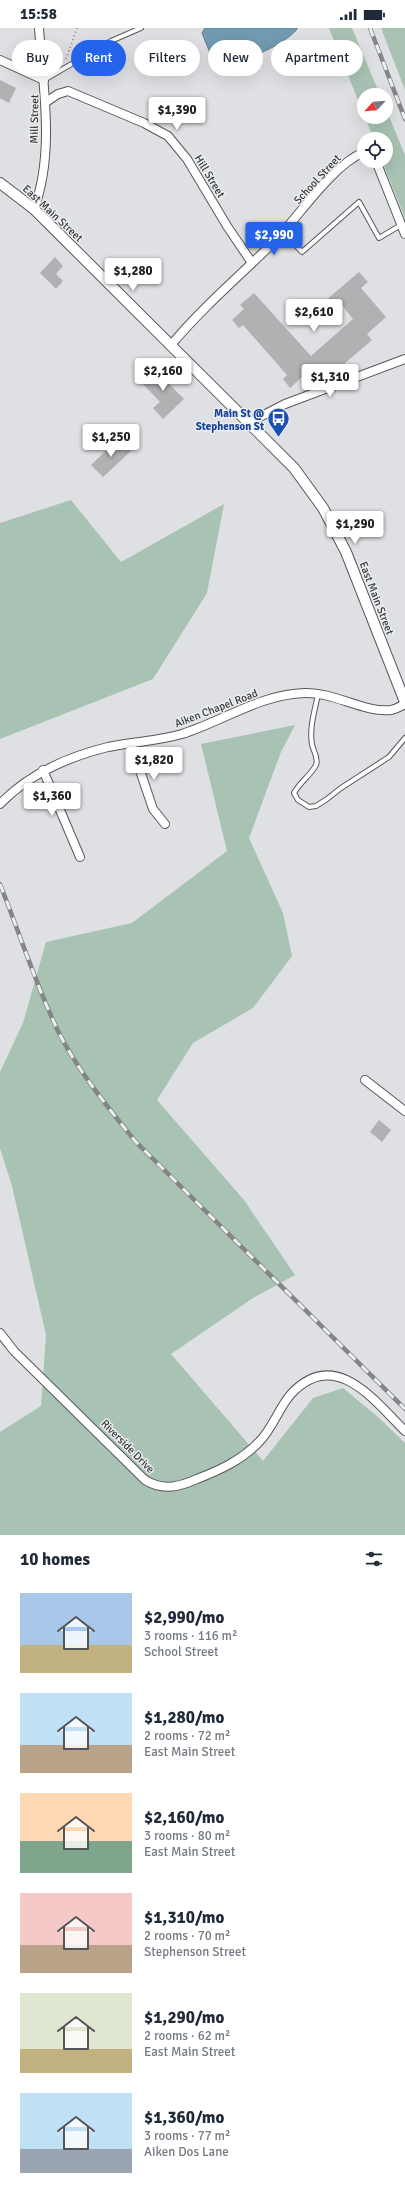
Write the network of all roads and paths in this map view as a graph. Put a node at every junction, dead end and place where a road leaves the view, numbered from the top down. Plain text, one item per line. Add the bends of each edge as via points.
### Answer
1 (39, 28) edge
2 (77, 28) edge
3 (141, 28) edge
4 (70, 47) dead end
5 (0, 60) edge
6 (44, 80) junction
7 (46, 102) junction
8 (357, 156) edge
9 (379, 168) edge
10 (0, 183) edge
11 (34, 209) junction
12 (401, 225) junction
13 (283, 232) junction
14 (405, 234) edge
15 (252, 263) junction
16 (171, 345) junction
17 (405, 359) edge
18 (250, 422) junction
19 (318, 694) junction
20 (405, 703) edge
21 (405, 738) edge
22 (131, 744) junction
23 (43, 770) junction
24 (0, 804) edge
25 (165, 824) dead end
26 (80, 857) dead end
27 (365, 1080) dead end
28 (405, 1110) edge
29 (0, 1333) edge
30 (405, 1431) edge

1 - 6 street, Mill Street
2 - 4 path
3 - 6 lane via 111,41
5 - 6 street
6 - 7 street, Mill Street
7 - 11 street, Mill Street via 44,156 39,195
7 - 15 street, Hill Street via 68,91 144,123 168,136 187,159
8 - 13 street, School Street via 345,163
9 - 12 street
10 - 11 street, East Main Street
11 - 16 street, East Main Street
12 - 13 lane via 379,238 359,202 302,252
12 - 14 street
13 - 15 street, School Street
15 - 16 street, School Street
16 - 18 street, East Main Street
17 - 18 street via 285,404
18 - 20 street, East Main Street via 294,468 323,508 346,552
19 - 20 street, Aiken Chapel Road via 380,710 392,710
19 - 21 lane via 312,724 316,765 294,793 298,800 309,807 316,806 389,757
19 - 22 street, Aiken Chapel Road via 279,697 183,734
22 - 23 street, Aiken Chapel Road via 108,748
22 - 25 street via 153,809
23 - 24 street, Aiken Chapel Road via 15,789
23 - 26 street
27 - 28 street
29 - 30 street, Riverside Drive via 14,1351 145,1480 162,1487 177,1486 234,1462 260,1442 292,1393 308,1381 321,1377 338,1376 353,1382

